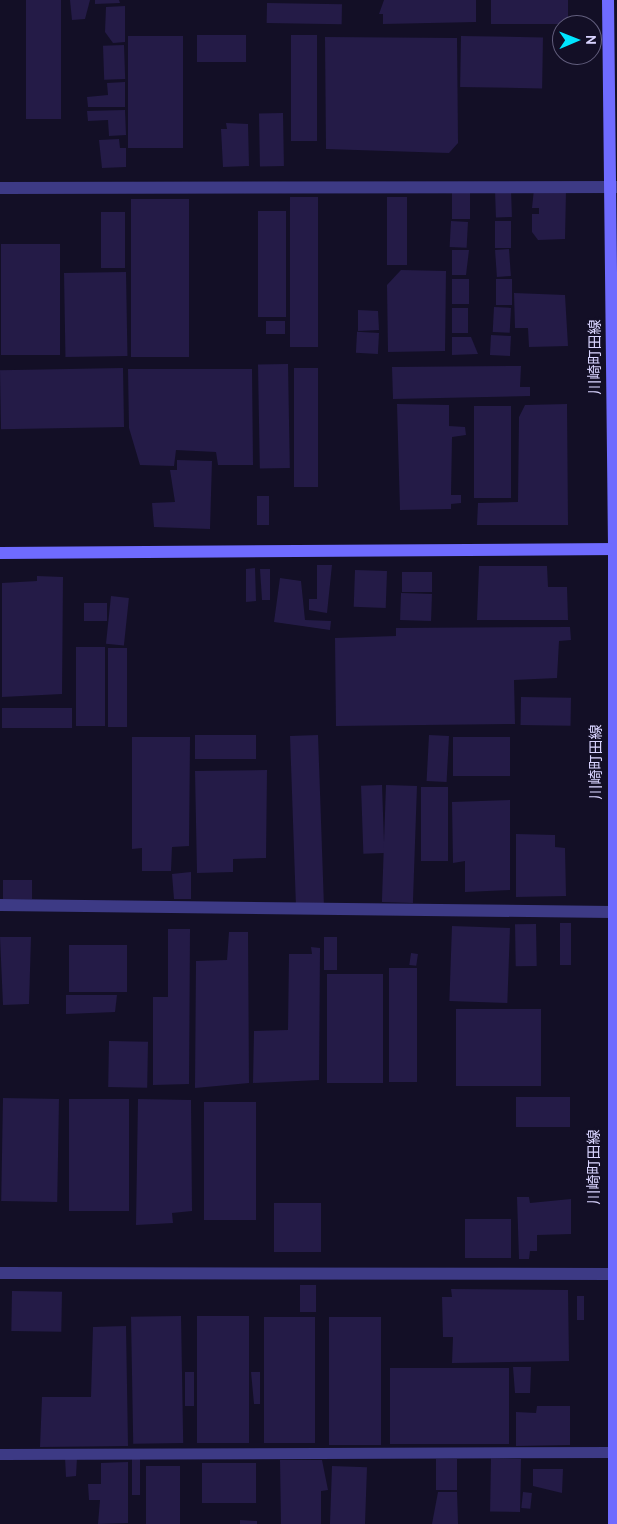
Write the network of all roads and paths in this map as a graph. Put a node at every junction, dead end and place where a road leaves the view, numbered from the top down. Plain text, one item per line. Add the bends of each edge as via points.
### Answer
1 (608, 0) edge
2 (612, 41) edge
3 (614, 186) edge
4 (0, 188) edge
5 (615, 549) edge
6 (0, 553) edge
7 (0, 905) edge
8 (612, 912) junction
9 (614, 963) edge
10 (0, 1273) edge
11 (612, 1274) junction
12 (614, 1452) junction
13 (0, 1454) edge
14 (614, 1524) edge

1 - 2 main road, 川崎町田線
2 - 3 main road, 川崎町田線
3 - 4 street
3 - 5 main road, 川崎町田線
5 - 6 main road
5 - 8 main road, 川崎町田線
7 - 8 street
8 - 9 main road, 川崎町田線
9 - 11 main road, 川崎町田線
10 - 11 street
11 - 12 main road, 川崎町田線
12 - 13 lane
12 - 14 main road, 川崎町田線

